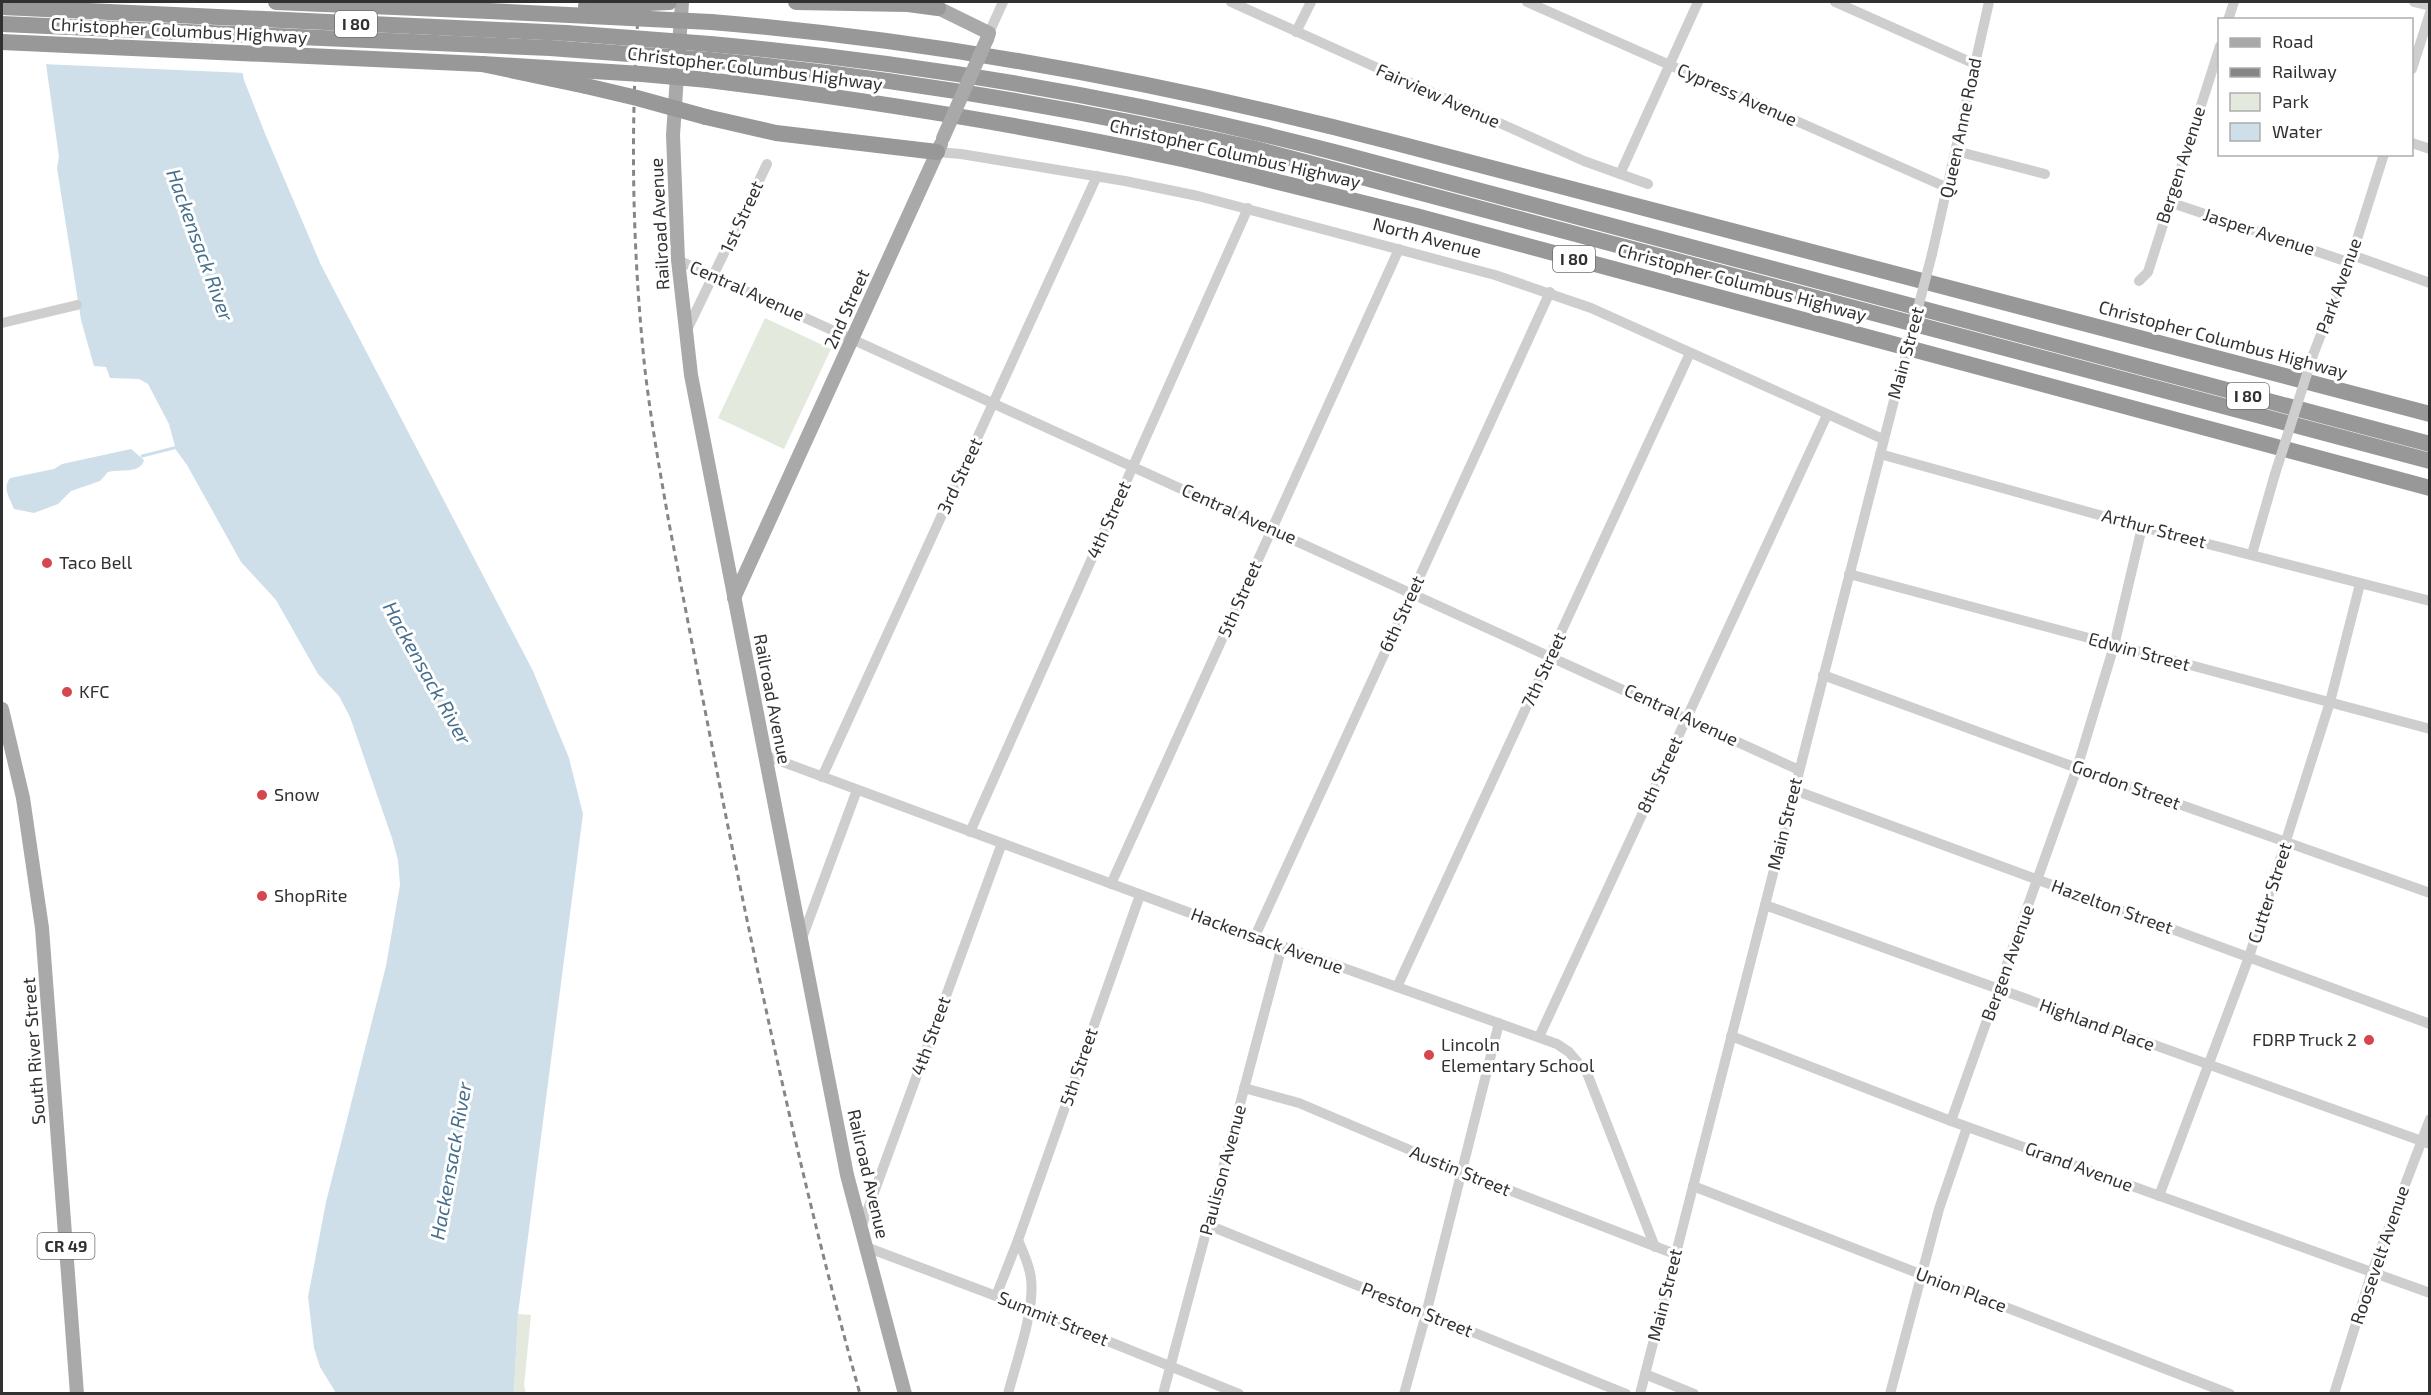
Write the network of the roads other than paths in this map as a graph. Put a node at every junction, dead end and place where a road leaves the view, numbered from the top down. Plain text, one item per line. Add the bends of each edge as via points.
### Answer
1 (276, 2) edge
2 (669, 2) edge
3 (682, 2) edge
4 (796, 2) edge
5 (1003, 2) edge
6 (1231, 2) edge
7 (1311, 2) edge
8 (1527, 2) edge
9 (1698, 2) edge
10 (1835, 2) edge
11 (1989, 2) edge
12 (2234, 2) edge
13 (2414, 2) edge
14 (931, 5) edge
15 (2430, 6) edge
16 (2, 7) edge
17 (489, 11) junction
18 (2430, 13) edge
19 (2229, 18) edge
20 (2, 24) edge
21 (1296, 32) junction
22 (988, 36) junction
23 (2, 42) edge
24 (710, 52) junction
25 (2218, 58) edge
26 (482, 64) junction
27 (1975, 64) junction
28 (1670, 65) junction
29 (2413, 66) edge
30 (2215, 77) edge
31 (2413, 143) edge
32 (940, 145) junction
33 (2430, 149) edge
34 (1956, 151) junction
35 (2383, 156) edge
36 (767, 164) dead end
37 (1620, 174) junction
38 (2045, 174) dead end
39 (1097, 176) junction
40 (1648, 184) dead end
41 (1948, 188) junction
42 (2169, 202) junction
43 (1248, 208) junction
44 (1399, 249) junction
45 (1932, 254) joint
46 (2350, 258) junction
47 (678, 260) junction
48 (715, 275) junction
49 (2139, 281) dead end
50 (2430, 284) edge
51 (1550, 292) junction
52 (77, 305) dead end
53 (2, 323) edge
54 (685, 334) junction
55 (854, 339) junction
56 (1690, 353) junction
57 (993, 403) junction
58 (2430, 414) edge
59 (1827, 415) junction
60 (1884, 439) junction
61 (2430, 444) edge
62 (1880, 454) junction
63 (2430, 461) edge
64 (1133, 466) junction
65 (2430, 488) edge
66 (2142, 527) junction
67 (1272, 529) junction
68 (2252, 555) junction
69 (1849, 574) junction
70 (2360, 584) junction
71 (1412, 593) junction
72 (734, 598) junction
73 (2430, 601) edge
74 (2114, 645) junction
75 (1550, 656) junction
76 (1823, 675) junction
77 (2330, 702) junction
78 (2, 710) edge
79 (1687, 717) junction
80 (2430, 729) edge
81 (764, 755) junction
82 (8, 762) edge
83 (2077, 768) junction
84 (1799, 770) junction
85 (822, 777) junction
86 (858, 790) junction
87 (1794, 790) junction
88 (970, 832) junction
89 (2286, 842) junction
90 (1002, 843) junction
91 (2038, 880) junction
92 (1111, 884) junction
93 (2430, 893) edge
94 (1140, 895) junction
95 (1765, 905) junction
96 (1255, 936) junction
97 (801, 941) junction
98 (1282, 946) junction
99 (2249, 957) junction
100 (1397, 987) junction
101 (1999, 990) junction
102 (1499, 1023) junction
103 (2430, 1024) edge
104 (1731, 1036) junction
105 (1539, 1037) junction
106 (2209, 1065) junction
107 (1244, 1088) junction
108 (2430, 1119) edge
109 (1951, 1121) junction
110 (1968, 1127) junction
111 (2425, 1142) edge
112 (1462, 1172) junction
113 (1693, 1186) junction
114 (2159, 1196) junction
115 (1208, 1225) junction
116 (861, 1228) junction
117 (1018, 1240) junction
118 (866, 1247) junction
119 (1655, 1247) junction
120 (1676, 1254) junction
121 (2372, 1272) junction
122 (1923, 1275) junction
123 (2430, 1293) edge
124 (996, 1296) junction
125 (1029, 1309) junction
126 (1426, 1314) junction
127 (1170, 1365) junction
128 (1645, 1374) junction
129 (77, 1394) edge
130 (905, 1394) edge
131 (1008, 1394) edge
132 (1163, 1394) edge
133 (1239, 1394) edge
134 (1404, 1394) edge
135 (1626, 1394) edge
136 (1640, 1394) edge
137 (1694, 1394) edge
138 (1890, 1394) edge
139 (2230, 1394) edge
140 (2334, 1394) edge

1 - 17 highway, Christopher Columbus Highway / I 80
2 - 17 highway, bridge
3 - 47 main road, Railroad Avenue via 673,135
4 - 14 highway
5 - 22 street
6 - 21 street, Fairview Avenue
7 - 21 street
8 - 28 street, Cypress Avenue
9 - 28 street
10 - 27 street
11 - 27 street, Queen Anne Road
12 - 19 street
13 - 15 street
14 - 22 main road
16 - 24 highway, Christopher Columbus Highway / I 80, bridge via 566,33
17 - 58 highway, Christopher Columbus Highway / I 80, bridge via 711,22 843,35 973,52 1121,78 1366,135
18 - 29 street
20 - 24 highway, Christopher Columbus Highway / I 80, bridge
21 - 37 street, Fairview Avenue
22 - 32 main road, 2nd Street, bridge
23 - 26 highway, Christopher Columbus Highway / I 80
24 - 61 highway, Christopher Columbus Highway / I 80 via 817,55 977,78 1249,130
24 - 63 highway, Christopher Columbus Highway / I 80 via 1101,116 1252,148
25 - 30 street, Bergen Avenue
26 - 32 highway, bridge via 623,94 776,133
26 - 65 highway, Christopher Columbus Highway / I 80, bridge via 632,73 832,97 1144,151 1263,178
27 - 34 street, Queen Anne Road
28 - 37 street
28 - 41 street, Cypress Avenue
30 - 42 street, Bergen Avenue
31 - 33 street
32 - 39 street, North Avenue via 961,154
32 - 55 main road, 2nd Street
34 - 38 street
34 - 41 street, Queen Anne Road
35 - 46 street, Park Avenue
36 - 48 street, 1st Street
37 - 40 street, Fairview Avenue
39 - 43 street, North Avenue
39 - 57 street, 3rd Street
41 - 45 street, Queen Anne Road
42 - 46 street, Jasper Avenue
42 - 49 street, Bergen Avenue via 2148,272
43 - 44 street, North Avenue
43 - 64 street, 4th Street
44 - 51 street, North Avenue
44 - 67 street, 5th Street
45 - 60 street, Main Street, bridge
46 - 50 street, Jasper Avenue
46 - 68 street, Park Avenue, bridge via 2313,355
47 - 48 street, Central Avenue
47 - 54 main road, Railroad Avenue
48 - 54 street, 1st Street
48 - 55 street, Central Avenue
51 - 56 street, North Avenue
51 - 71 street, 6th Street
52 - 53 street
54 - 72 main road, Railroad Avenue
55 - 57 street, Central Avenue
55 - 72 main road, 2nd Street
56 - 59 street, North Avenue
56 - 75 street, 7th Street
57 - 64 street, Central Avenue
57 - 85 street, 3rd Street
59 - 60 street, North Avenue
59 - 79 street, 8th Street
60 - 62 street, Main Street
62 - 66 street, Arthur Street
62 - 69 street, Main Street
64 - 67 street, Central Avenue
64 - 88 street, 4th Street
66 - 68 street, Arthur Street
66 - 74 street, Bergen Avenue
67 - 71 street, Central Avenue
67 - 92 street, 5th Street
68 - 70 street, Arthur Street
69 - 74 street, Edwin Street
69 - 76 street, Main Street
70 - 73 street, Arthur Street
70 - 77 street, Cutter Street
71 - 75 street, Central Avenue
71 - 96 street, 6th Street
72 - 81 main road, Railroad Avenue
74 - 77 street, Edwin Street
74 - 83 street, Bergen Avenue
75 - 79 street, Central Avenue
75 - 100 street, 7th Street
76 - 83 street, Gordon Street
76 - 84 street, Main Street
77 - 80 street, Edwin Street
77 - 89 street, Cutter Street
78 - 82 main road, South River Street
79 - 84 street, Central Avenue
79 - 105 street, 8th Street
81 - 85 street, Hackensack Avenue
81 - 97 main road, Railroad Avenue
82 - 129 main road, South River Street / CR 49 via 34,862 42,927
83 - 89 street, Gordon Street
83 - 91 street, Bergen Avenue
84 - 87 street, Main Street
85 - 86 street, Hackensack Avenue
86 - 88 street, Hackensack Avenue
86 - 97 street
87 - 91 street, Hazelton Street
87 - 95 street, Main Street
88 - 90 street, Hackensack Avenue
89 - 93 street, Gordon Street
89 - 99 street, Cutter Street
90 - 92 street, Hackensack Avenue
90 - 116 street, 4th Street
91 - 99 street, Hazelton Street
91 - 101 street, Bergen Avenue
92 - 94 street, Hackensack Avenue
94 - 96 street, Hackensack Avenue
94 - 117 street, 5th Street
95 - 101 street, Highland Place
95 - 104 street, Main Street
96 - 98 street, Hackensack Avenue
97 - 116 main road, Railroad Avenue
98 - 100 street, Hackensack Avenue
98 - 107 street, Paulison Avenue
99 - 103 street, Hazelton Street
99 - 106 street, Cutter Street
100 - 102 street, Hackensack Avenue
101 - 106 street, Highland Place
101 - 109 street, Bergen Avenue
102 - 105 street, Hackensack Avenue
102 - 112 street
104 - 109 street, Grand Avenue
104 - 113 street, Main Street
105 - 119 street, Hackensack Avenue via 1569,1052 1587,1073
106 - 111 street, Highland Place
106 - 114 street, Cutter Street
107 - 112 street, Austin Street via 1299,1103
107 - 115 street, Paulison Avenue
108 - 111 street, Roosevelt Avenue
109 - 110 street, Grand Avenue
110 - 114 street, Grand Avenue
110 - 122 street via 1939,1209
111 - 121 street, Roosevelt Avenue
112 - 119 street, Austin Street
112 - 126 street
113 - 120 street, Main Street
113 - 122 street, Union Place
114 - 121 street, Grand Avenue
115 - 126 street, Preston Street
115 - 127 street, Paulison Avenue
116 - 118 main road, Railroad Avenue
117 - 124 street, 5th Street
117 - 125 street via 1031,1279
118 - 124 street, Summit Street
118 - 130 main road, Railroad Avenue
119 - 120 street, Austin Street
120 - 128 street, Main Street
121 - 123 street, Grand Avenue
121 - 140 street, Roosevelt Avenue
122 - 138 street
122 - 139 street, Union Place
124 - 125 street, Summit Street
125 - 127 street, Summit Street
125 - 131 street
126 - 134 street
126 - 135 street, Preston Street
127 - 132 street, Paulison Avenue
127 - 133 street, Summit Street
128 - 136 street, Main Street
128 - 137 street

